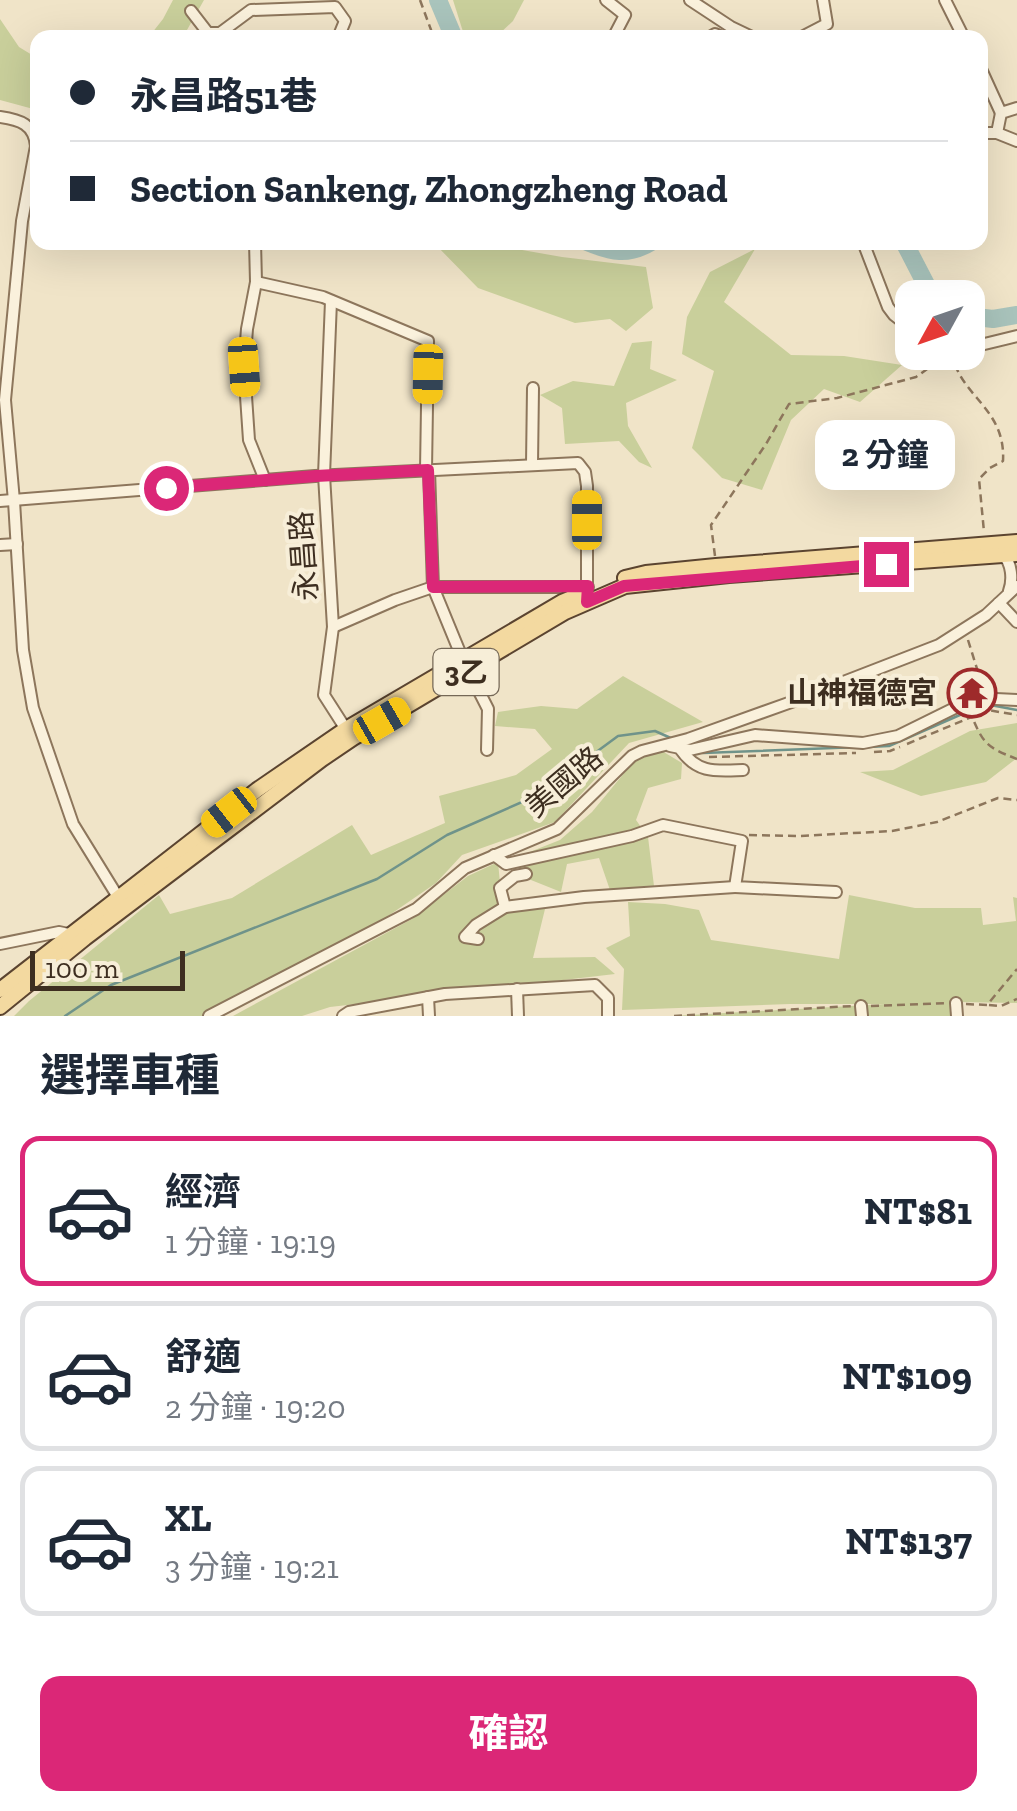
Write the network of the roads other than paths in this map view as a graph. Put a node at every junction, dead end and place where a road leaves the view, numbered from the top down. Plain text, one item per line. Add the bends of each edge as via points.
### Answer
1 (606, 0) edge
2 (690, 0) edge
3 (824, 0) edge
4 (945, 0) edge
5 (248, 5) edge
6 (190, 11) dead end
7 (206, 30) edge
8 (223, 30) edge
9 (341, 30) edge
10 (617, 30) edge
11 (736, 30) edge
12 (816, 30) edge
13 (960, 30) edge
14 (988, 85) edge
15 (1017, 108) edge
16 (1001, 113) junction
17 (0, 117) edge
18 (30, 128) edge
19 (988, 133) edge
20 (997, 133) junction
21 (1017, 141) edge
22 (30, 178) edge
23 (255, 250) edge
24 (866, 250) edge
25 (256, 282) junction
26 (331, 300) junction
27 (895, 316) edge
28 (1017, 336) edge
29 (985, 344) edge
30 (534, 388) dead end
31 (2, 400) edge
32 (532, 464) junction
33 (427, 470) junction
34 (324, 476) junction
35 (265, 480) junction
36 (0, 501) edge
37 (14, 501) junction
38 (1017, 542) edge
39 (17, 544) junction
40 (0, 545) edge
41 (1010, 554) edge
42 (1017, 586) edge
43 (433, 587) junction
44 (588, 593) junction
45 (1003, 600) junction
46 (1017, 622) edge
47 (334, 627) junction
48 (466, 665) junction
49 (1017, 700) edge
50 (349, 734) junction
51 (684, 746) junction
52 (488, 750) dead end
53 (742, 770) dead end
54 (494, 855) junction
55 (526, 874) dead end
56 (735, 887) junction
57 (836, 892) dead end
58 (118, 897) junction
59 (505, 907) junction
60 (69, 934) junction
61 (85, 938) junction
62 (478, 939) dead end
63 (0, 944) edge
64 (517, 989) junction
65 (0, 990) edge
66 (428, 998) junction
67 (956, 1003) road end
68 (0, 1007) edge
69 (208, 1016) edge
70 (342, 1016) edge
71 (429, 1016) edge
72 (518, 1016) edge
73 (608, 1016) edge
74 (957, 1016) edge

1 - 10 street via 625,15
2 - 11 street
3 - 12 street via 828,24
4 - 13 street
5 - 8 street
5 - 9 street via 335,7 345,21
6 - 7 street
14 - 16 street
15 - 16 street
16 - 20 street
17 - 18 street
19 - 20 street
20 - 21 street
22 - 31 street
23 - 25 street
24 - 27 street
25 - 26 street
25 - 35 street via 244,367 249,440
26 - 33 street via 428,341
26 - 34 street, 永昌路
28 - 29 street
30 - 32 street
31 - 37 street
32 - 33 street
32 - 44 street via 578,463 585,472
33 - 34 street
33 - 43 street
34 - 35 street
34 - 47 street, 永昌路
35 - 37 street
36 - 37 street
37 - 39 street
38 - 44 main road, 3乙 via 646,573
39 - 40 street
39 - 58 street via 33,708 73,824
41 - 44 main road, 3乙
41 - 45 street via 1011,582
42 - 45 street, 美國路
43 - 44 street
43 - 47 street
43 - 48 street
44 - 48 main road, 3乙 via 562,602
45 - 46 street
45 - 51 street, 美國路 via 939,645
47 - 50 street, 永昌路 via 324,695
48 - 50 main road, 3乙
48 - 52 street via 488,709
49 - 51 street via 979,698 898,736 863,743 755,735
50 - 58 main road, 3乙 via 257,790
50 - 61 main road, 3乙
51 - 53 street via 699,768
51 - 54 street, 美國路 via 632,756 558,829
54 - 56 street via 506,864 663,825 742,840
54 - 69 street, 美國路 via 465,868 416,910
55 - 59 street via 500,888
56 - 57 street
56 - 59 street
58 - 60 main road, 3乙
59 - 62 street via 466,937
60 - 61 street
60 - 63 street
60 - 65 main road, 3乙
61 - 68 main road, 3乙
64 - 66 street
64 - 72 street
64 - 73 street via 596,985 608,998
66 - 70 street
66 - 71 street
67 - 74 street

